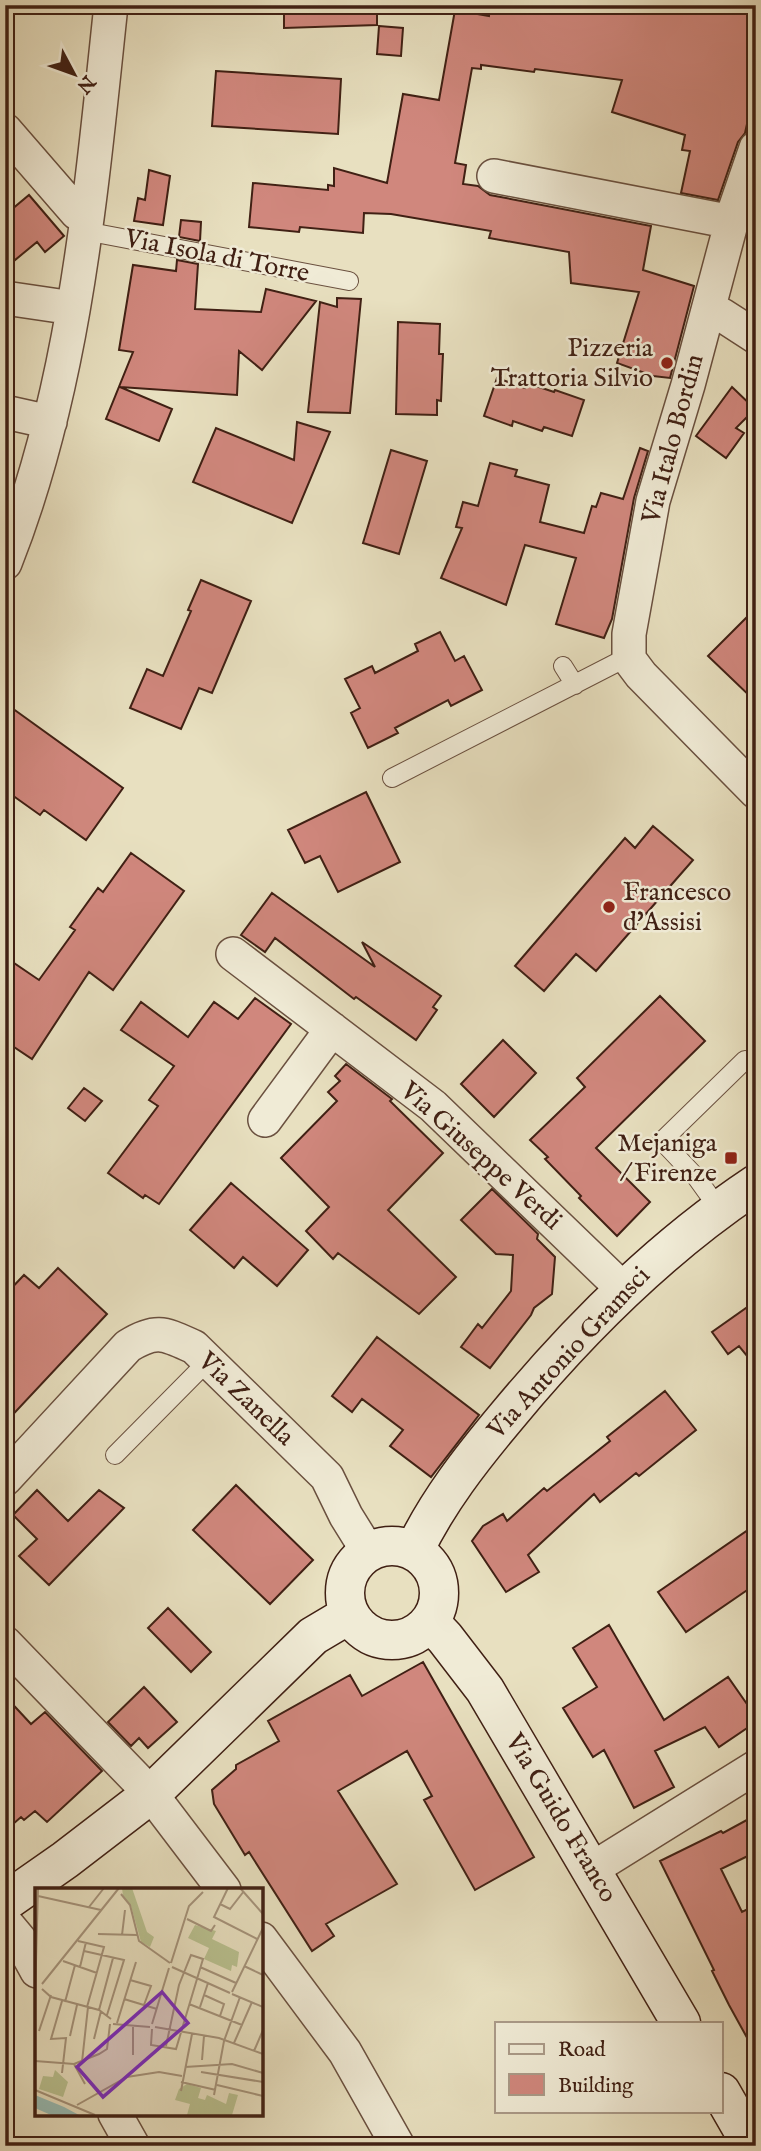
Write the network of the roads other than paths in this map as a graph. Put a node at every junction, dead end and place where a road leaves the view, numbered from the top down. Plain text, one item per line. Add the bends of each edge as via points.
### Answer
1 (111, 5) edge
2 (5, 130) edge
3 (756, 148) edge
4 (494, 176) dead end
5 (732, 222) junction
6 (86, 225) junction
7 (349, 281) dead end
8 (5, 298) edge
9 (73, 308) junction
10 (708, 312) junction
11 (756, 337) edge
12 (5, 412) edge
13 (50, 422) junction
14 (5, 563) edge
15 (629, 659) junction
16 (563, 666) dead end
17 (575, 685) junction
18 (392, 778) dead end
19 (754, 787) edge
20 (233, 954) dead end
21 (332, 1029) junction
22 (745, 1060) dead end
23 (265, 1120) dead end
24 (756, 1184) edge
25 (719, 1209) junction
26 (624, 1290) junction
27 (208, 1361) junction
28 (115, 1455) dead end
29 (5, 1479) edge
30 (414, 1551) junction
31 (369, 1553) junction
32 (350, 1614) junction
33 (430, 1622) junction
34 (5, 1643) edge
35 (756, 1767) edge
36 (151, 1794) junction
37 (592, 1869) junction
38 (222, 1888) edge
39 (5, 1902) edge
40 (5, 1922) edge
41 (262, 1940) edge
42 (35, 1967) edge
43 (680, 2022) edge
44 (722, 2094) edge
45 (116, 2116) edge
46 (133, 2146) edge
47 (398, 2146) edge
48 (752, 2146) edge

1 - 6 street
2 - 6 street
3 - 5 street, Via Italo Bordin
4 - 5 street
5 - 10 street, Via Italo Bordin
6 - 7 lane, Via Isola di Torre
6 - 9 street
8 - 9 street
9 - 13 street
10 - 11 street via 722,315
10 - 15 street, Via Italo Bordin via 653,501 629,634
12 - 13 street
13 - 14 street
15 - 17 lane
15 - 19 street
16 - 17 lane
17 - 18 lane
20 - 21 street, Via Giuseppe Verdi
21 - 23 street
21 - 26 street, Via Giuseppe Verdi via 433,1106
22 - 25 lane via 662,1141
24 - 25 main road, Via Antonio Gramsci
25 - 26 main road, Via Antonio Gramsci
26 - 30 main road, Via Antonio Gramsci via 537,1380 471,1459
27 - 28 lane
27 - 29 street, Via Zanella via 171,1337 147,1334 128,1346
27 - 31 street, Via Zanella via 327,1478
30 - 31 main road via 396,1546
30 - 33 main road via 425,1559 438,1583
31 - 32 main road via 350,1573 346,1587
32 - 33 main road via 365,1632 387,1641 411,1637
32 - 36 main road via 305,1642
33 - 37 main road, Via Guido Franco via 485,1690
34 - 36 street
35 - 37 street
36 - 38 street
36 - 39 main road
37 - 43 main road, Via Guido Franco
40 - 42 street
41 - 47 street via 345,2052
44 - 48 main road
45 - 46 street

